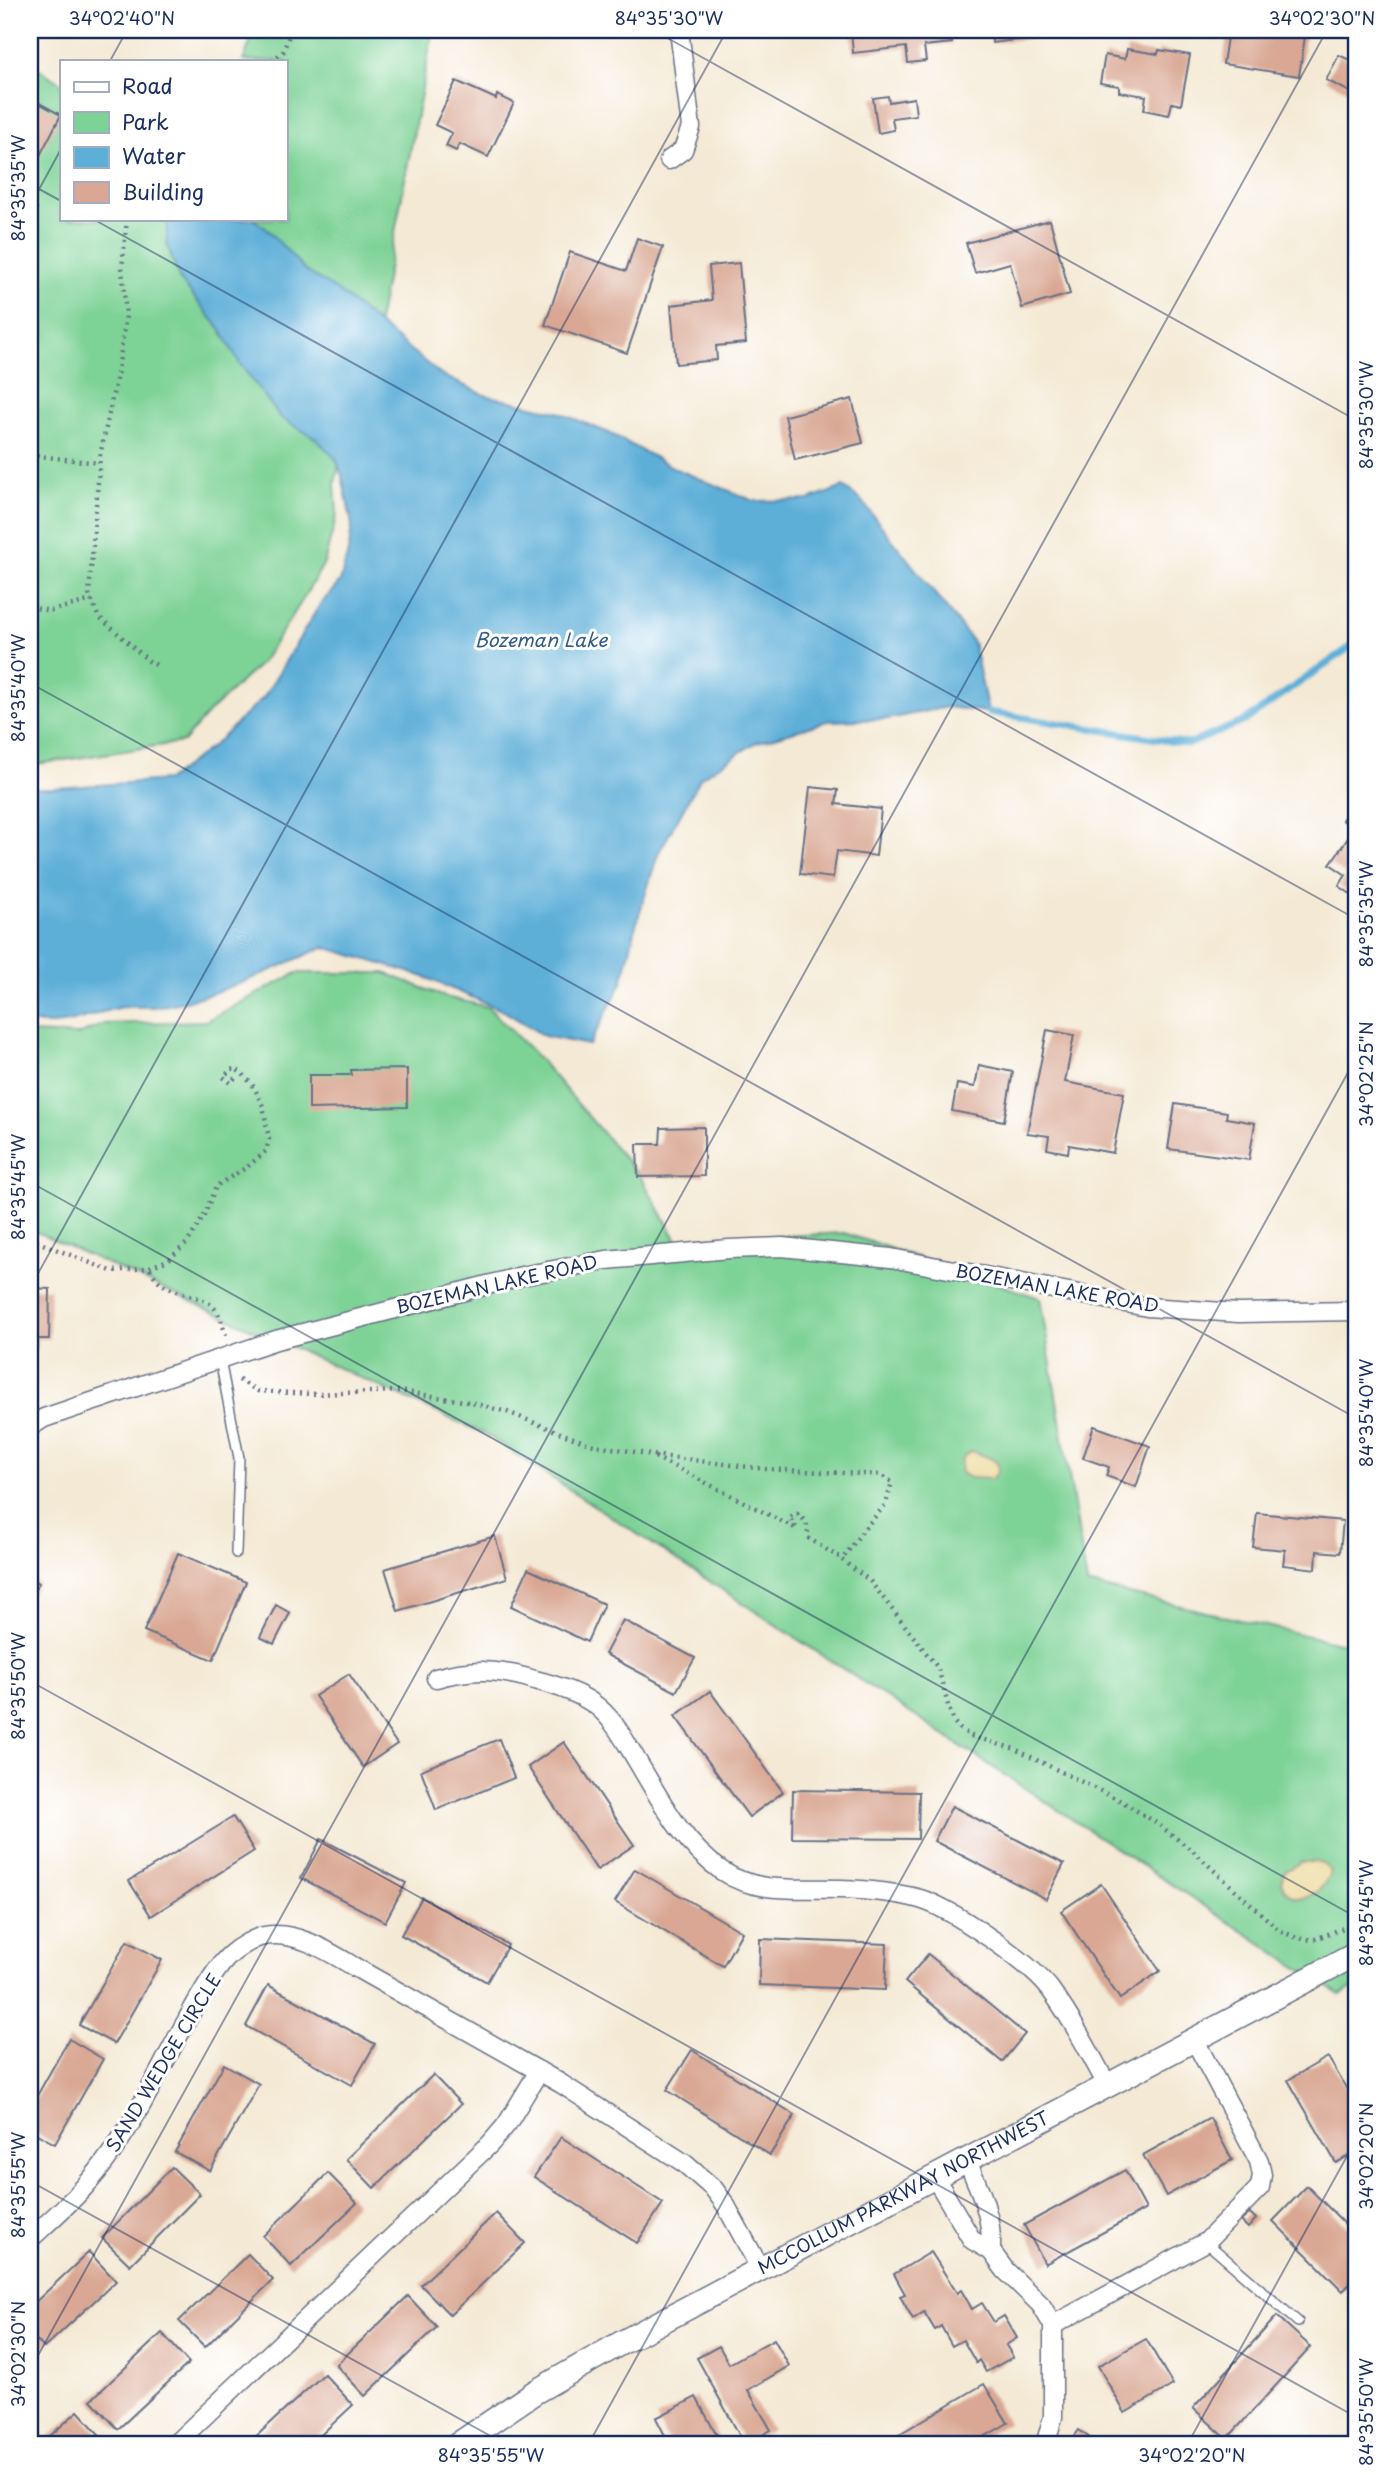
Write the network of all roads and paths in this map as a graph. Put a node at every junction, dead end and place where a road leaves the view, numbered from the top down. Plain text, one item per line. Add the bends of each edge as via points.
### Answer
1 (291, 30) edge
2 (679, 30) edge
3 (273, 60) edge
4 (669, 160) dead end
5 (127, 220) edge
6 (30, 455) edge
7 (99, 463) junction
8 (92, 600) junction
9 (30, 607) edge
10 (160, 667) dead end
11 (235, 1078) dead end
12 (30, 1239) edge
13 (150, 1269) dead end
14 (1356, 1311) edge
15 (226, 1335) dead end
16 (220, 1360) junction
17 (235, 1370) dead end
18 (35, 1422) edge
19 (655, 1457) dead end
20 (236, 1553) dead end
21 (842, 1560) dead end
22 (436, 1678) dead end
23 (1356, 1923) edge
24 (1356, 1954) edge
25 (1194, 2039) junction
26 (539, 2071) junction
27 (1107, 2085) junction
28 (966, 2159) junction
29 (934, 2176) junction
30 (30, 2239) edge
31 (1206, 2242) junction
32 (990, 2251) junction
33 (760, 2268) junction
34 (1298, 2322) dead end
35 (1053, 2325) junction
36 (174, 2445) edge
37 (457, 2445) edge
38 (1045, 2445) edge

1 - 3 path via 283,51
2 - 4 street via 691,127 683,150
5 - 7 path via 121,268 126,316
6 - 7 path
7 - 8 path
8 - 9 path via 50,611
8 - 10 path via 98,616
11 - 12 path via 231,1083 223,1077 234,1068 243,1074 263,1106 269,1139 266,1151 216,1186 187,1243 168,1261 111,1271
13 - 15 path via 164,1285 215,1309
14 - 16 street, BOZEMAN LAKE ROAD via 1239,1313 1147,1307 891,1258 782,1247 606,1259 522,1276 276,1340
16 - 18 street, BOZEMAN LAKE ROAD
16 - 20 lane via 239,1458
17 - 19 path via 237,1379 258,1391 400,1391 484,1405 589,1444 765,1469 881,1475 892,1482 886,1504 845,1557 808,1538 804,1518 797,1514 789,1517 797,1529
21 - 23 path via 870,1581 938,1668 949,1709 960,1729 1039,1760 1158,1824 1279,1930 1313,1940
22 - 27 street via 462,1671 519,1675 595,1705 614,1723 685,1836 724,1872 773,1888 878,1890 923,1900 966,1922 1049,1987
24 - 25 street, MCCOLLUM PARKWAY NORTHWEST
25 - 27 street, MCCOLLUM PARKWAY NORTHWEST
25 - 31 street via 1259,2161 1262,2175 1260,2187
26 - 30 street, SAND WEDGE CIRCLE via 322,1948 292,1937 263,1936 230,1955 201,1995 104,2163
26 - 33 street, SAND WEDGE CIRCLE via 699,2174 725,2204
26 - 36 street via 490,2144
27 - 28 street, MCCOLLUM PARKWAY NORTHWEST
28 - 29 street, MCCOLLUM PARKWAY NORTHWEST
28 - 32 street via 992,2230
29 - 32 street via 972,2240
29 - 33 street, MCCOLLUM PARKWAY NORTHWEST
31 - 34 lane
31 - 35 street
32 - 35 street via 1041,2305
33 - 37 street, MCCOLLUM PARKWAY NORTHWEST via 565,2373
35 - 38 street via 1052,2417

